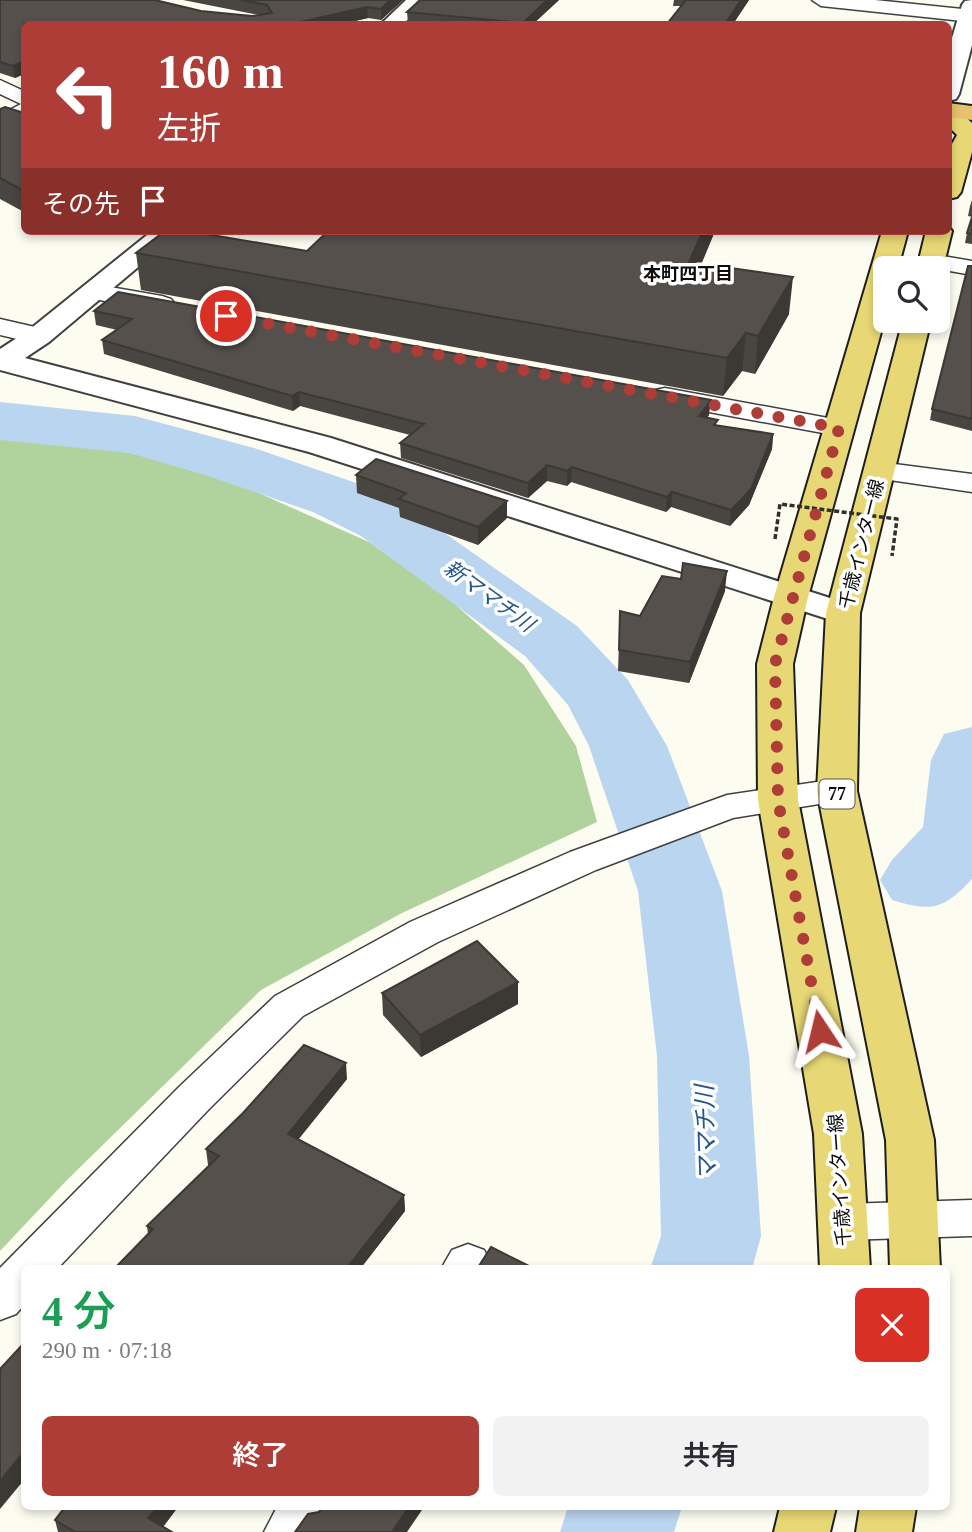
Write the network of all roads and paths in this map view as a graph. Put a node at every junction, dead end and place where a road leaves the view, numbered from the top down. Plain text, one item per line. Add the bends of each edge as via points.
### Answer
1 (419, 0) edge
2 (821, 0) edge
3 (971, 12) edge
4 (394, 21) edge
5 (952, 80) edge
6 (0, 86) edge
7 (21, 97) edge
8 (21, 112) edge
9 (952, 116) edge
10 (0, 124) edge
11 (966, 128) edge
12 (952, 176) edge
13 (163, 235) edge
14 (894, 235) edge
15 (938, 235) edge
16 (933, 256) edge
17 (950, 266) edge
18 (972, 268) edge
19 (93, 292) junction
20 (188, 309) edge
21 (0, 327) edge
22 (914, 333) edge
23 (39, 336) junction
24 (1, 362) edge
25 (636, 390) edge
26 (839, 428) junction
27 (879, 471) junction
28 (972, 483) edge
29 (775, 538) dead end
30 (892, 556) dead end
31 (791, 597) junction
32 (843, 613) junction
33 (837, 790) junction
34 (778, 800) junction
35 (972, 1218) edge
36 (914, 1221) junction
37 (843, 1222) junction
38 (32, 1265) edge
39 (845, 1265) edge
40 (915, 1265) edge
41 (21, 1276) edge
42 (0, 1300) edge
43 (304, 1510) edge
44 (807, 1510) edge
45 (888, 1510) edge
46 (289, 1532) edge
47 (802, 1532) edge
48 (884, 1532) edge

1 - 4 street
2 - 3 street
3 - 5 street
6 - 7 street
8 - 10 street
9 - 11 main road
11 - 12 main road
13 - 19 street
14 - 26 main road, 千歳インター線
15 - 16 main road
17 - 18 street
19 - 20 street
19 - 23 street
21 - 23 street
22 - 27 main road, 千歳インター線 / 77
23 - 24 street
24 - 31 street via 320,445
25 - 26 street
26 - 31 main road, 千歳インター線
27 - 28 street
27 - 32 main road, 千歳インター線 / 77
29 - 30 path, bridge via 780,504 897,519
31 - 32 street
31 - 34 main road, 千歳インター線 via 775,664
32 - 33 main road, 千歳インター線 / 77
33 - 34 street
33 - 36 main road, 千歳インター線 / 77 via 910,1140
34 - 37 main road, 千歳インター線 via 838,1134
34 - 38 street via 727,807 583,861 424,932 289,1006
35 - 36 street
36 - 37 street
36 - 40 main road, 千歳インター線 / 77
37 - 39 main road, 千歳インター線
41 - 42 street
43 - 46 street
44 - 47 main road
45 - 48 main road

